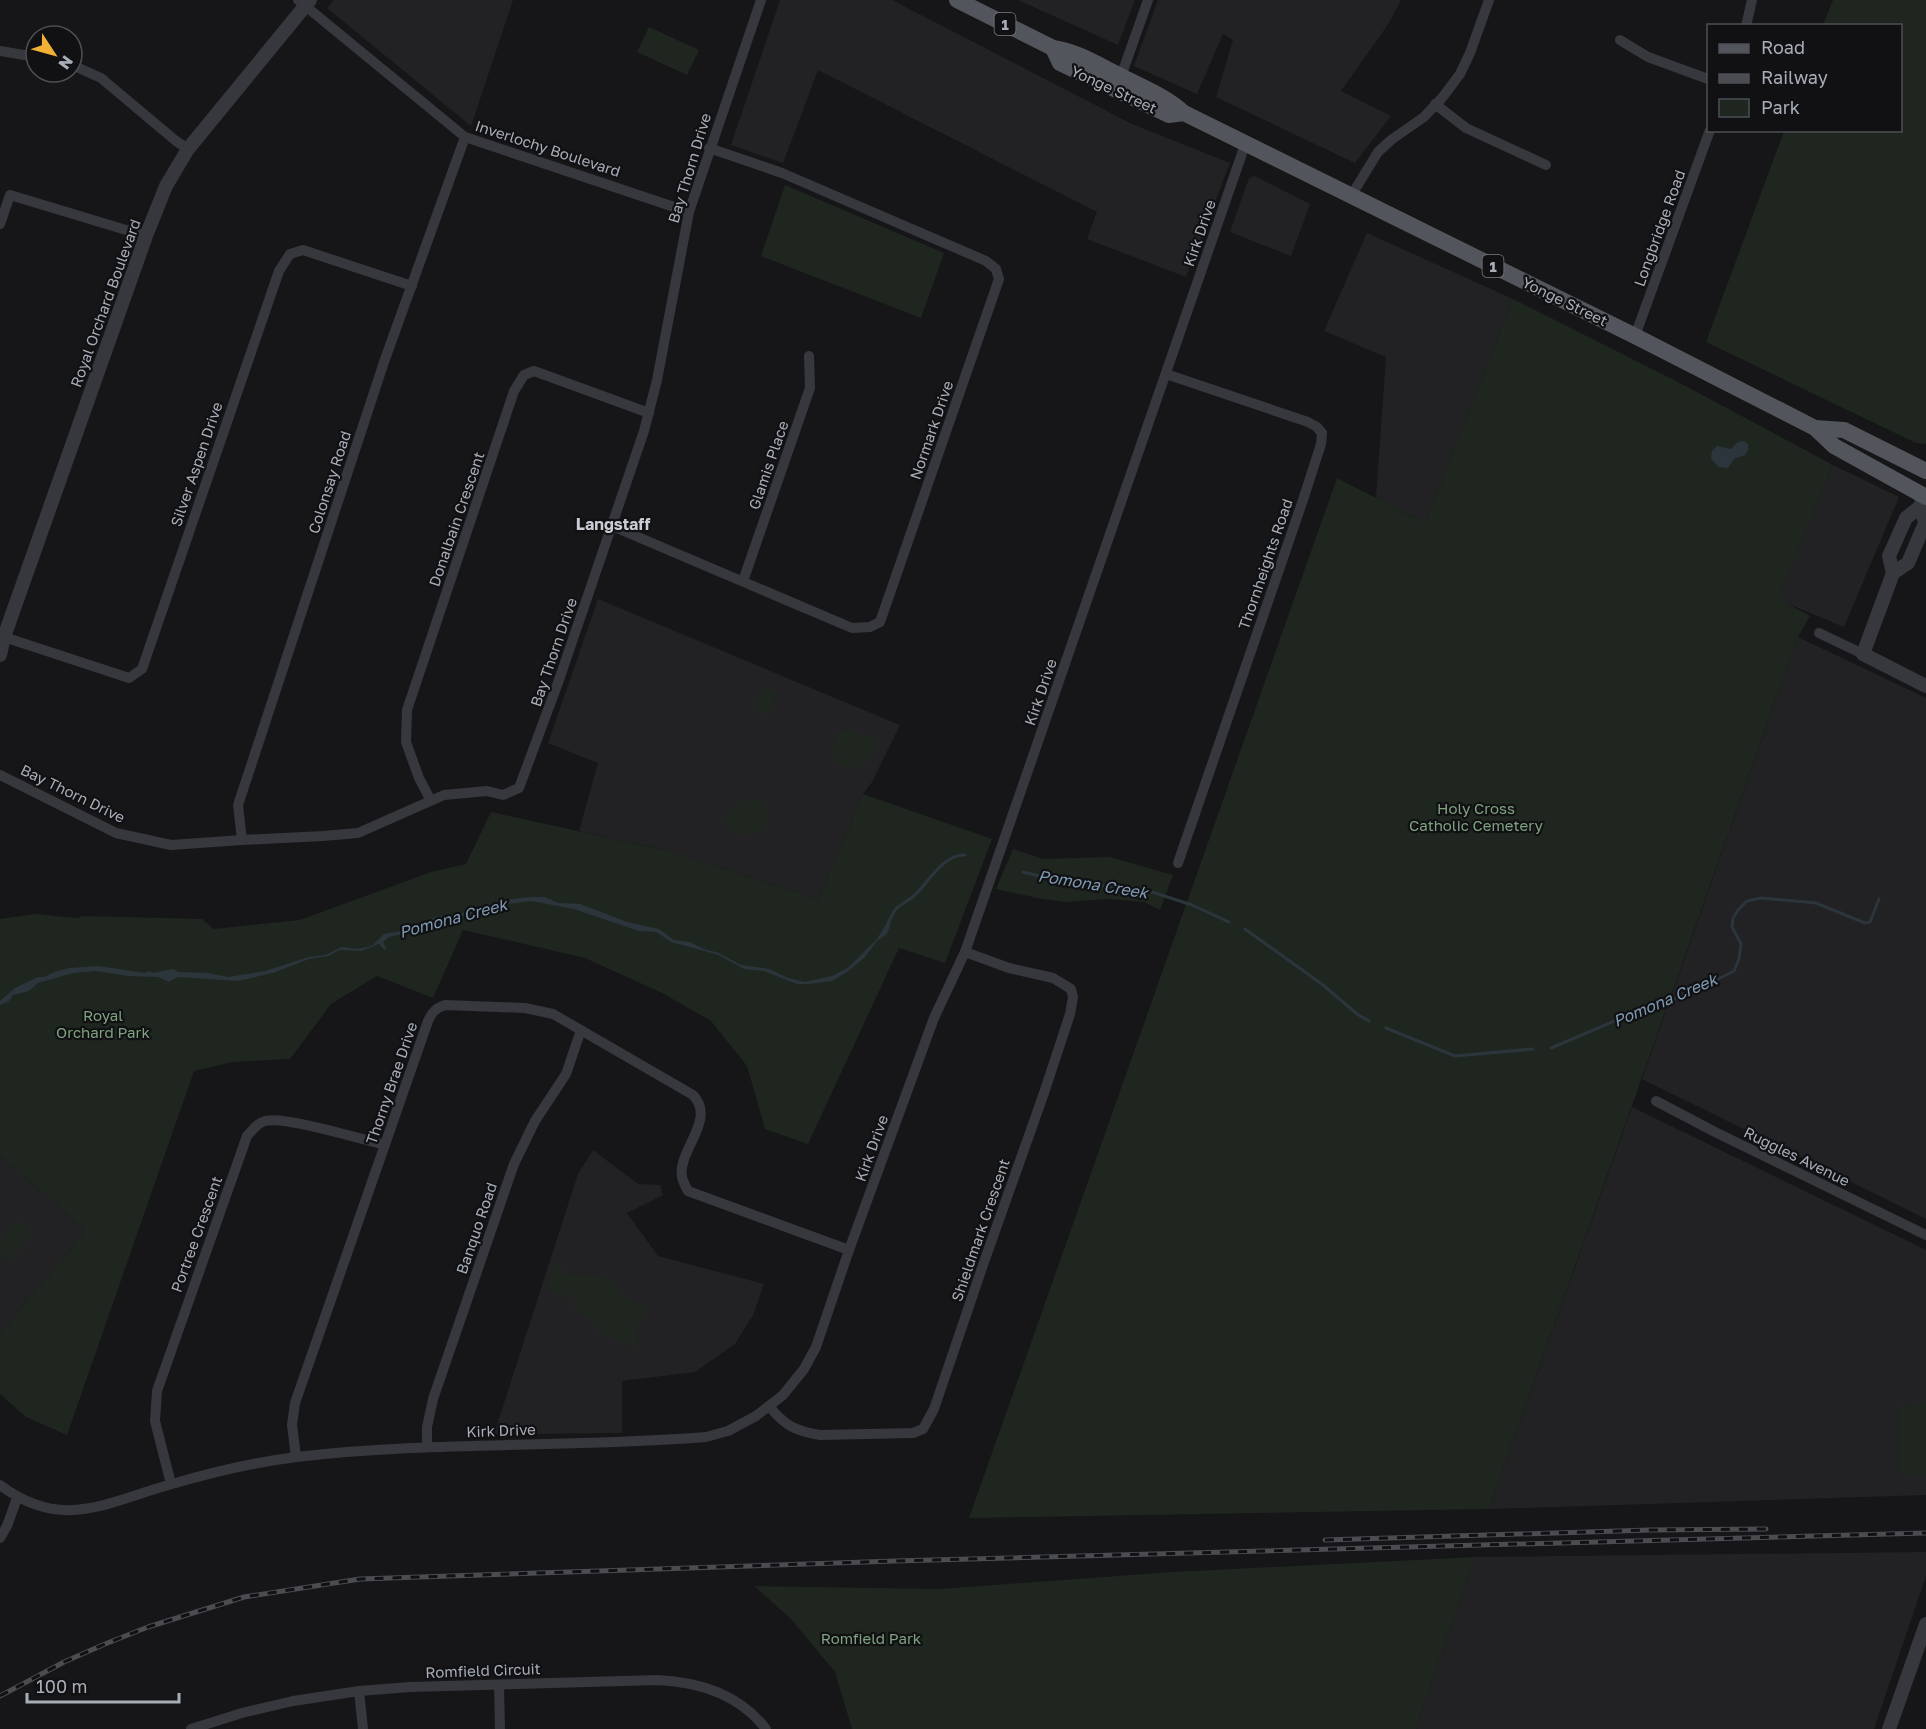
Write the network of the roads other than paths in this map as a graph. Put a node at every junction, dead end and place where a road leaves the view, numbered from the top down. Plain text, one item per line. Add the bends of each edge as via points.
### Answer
1 (761, 0) edge
2 (957, 0) edge
3 (1148, 0) edge
4 (1489, 0) edge
5 (1752, 0) edge
6 (304, 2) edge
7 (1746, 24) edge
8 (1620, 40) dead end
9 (0, 51) edge
10 (24, 55) edge
11 (84, 70) edge
12 (1707, 79) edge
13 (1118, 83) junction
14 (1435, 104) junction
15 (1709, 132) edge
16 (465, 137) junction
17 (1246, 142) junction
18 (709, 148) junction
19 (188, 149) junction
20 (1546, 165) dead end
21 (1352, 196) junction
22 (689, 212) junction
23 (0, 224) edge
24 (146, 236) junction
25 (412, 286) junction
26 (1635, 336) junction
27 (809, 356) dead end
28 (1166, 374) junction
29 (649, 413) junction
30 (1815, 428) junction
31 (1926, 473) edge
32 (1923, 500) edge
33 (612, 526) junction
34 (1893, 573) junction
35 (743, 581) junction
36 (1819, 633) dead end
37 (4, 637) junction
38 (1863, 654) junction
39 (0, 655) edge
40 (1926, 686) edge
41 (0, 775) edge
42 (430, 800) junction
43 (242, 840) junction
44 (1178, 863) dead end
45 (965, 952) junction
46 (581, 1030) junction
47 (1656, 1101) dead end
48 (385, 1145) junction
49 (1926, 1236) edge
50 (849, 1250) junction
51 (769, 1406) junction
52 (427, 1447) junction
53 (296, 1457) junction
54 (171, 1484) junction
55 (0, 1485) edge
56 (17, 1498) junction
57 (0, 1538) edge
58 (1926, 1624) edge
59 (499, 1685) junction
60 (359, 1691) junction
61 (191, 1729) edge
62 (363, 1729) edge
63 (500, 1729) edge
64 (766, 1729) edge
65 (1889, 1729) edge

1 - 18 street, Bay Thorn Drive
2 - 13 main road, Yonge Street / 1 via 1053,48 1060,63
3 - 13 street
4 - 14 street via 1465,64
5 - 7 street
6 - 16 street, Inverlochy Boulevard
6 - 19 street, Royal Orchard Boulevard
8 - 12 street via 1648,57
9 - 10 street
11 - 19 street via 101,78
13 - 17 main road, Yonge Street / 1 via 1169,115 1184,113
14 - 20 street via 1466,128
14 - 21 street via 1378,152
15 - 26 street, Longbridge Road
16 - 22 street, Inverlochy Boulevard
16 - 25 street, Colonsay Road
17 - 21 main road, Yonge Street / 1
17 - 28 street, Kirk Drive
18 - 22 street, Bay Thorn Drive
18 - 35 street, Normark Drive via 782,173 986,261 996,269 999,279 880,622 852,628
19 - 24 street, Royal Orchard Boulevard via 166,186
21 - 26 main road, Yonge Street / 1
22 - 29 street, Bay Thorn Drive
23 - 24 street via 10,195
24 - 37 street, Royal Orchard Boulevard
25 - 37 street, Silver Aspen Drive via 303,250 290,254 279,271 142,669 129,678
25 - 43 street, Colonsay Road via 238,805
26 - 30 main road, Yonge Street / 1
27 - 35 street, Glamis Place via 810,388
28 - 44 street, Thornheights Road via 1308,422 1322,433 1303,500
28 - 45 street, Kirk Drive
29 - 33 street, Bay Thorn Drive
29 - 42 street, Donalbain Crescent via 534,371 524,375 514,391 407,710 406,742
30 - 31 main road, Yonge Street / 1 via 1844,430
30 - 32 main road, Yonge Street / 1 via 1833,446
31 - 32 main road
32 - 34 street via 1906,518 1889,556
32 - 34 street via 1925,523 1908,563
33 - 35 street, Normark Drive
33 - 42 street, Bay Thorn Drive via 519,788 503,795 470,791
34 - 38 street
36 - 38 street
37 - 39 street, Royal Orchard Boulevard
38 - 40 street
41 - 43 street, Bay Thorn Drive via 133,838 171,845
42 - 43 street, Bay Thorn Drive via 358,832
45 - 50 street, Kirk Drive via 934,1018
45 - 51 street, Shieldmark Crescent via 1058,981 1071,989 1072,997 1044,1094 934,1409 923,1430 913,1433 820,1435 781,1421
46 - 48 street, Thorny Brae Drive via 553,1014 525,1008 438,1007 428,1020
46 - 50 street, Thorny Brae Drive via 699,1102 700,1116 682,1171 688,1191
46 - 52 street, Banquo Road via 566,1074 535,1121 514,1164 433,1399
47 - 49 street, Ruggles Avenue
48 - 53 street, Thorny Brae Drive via 295,1403 291,1425
48 - 54 street, Portree Crescent via 272,1120 257,1124 247,1136 157,1391 155,1421
50 - 51 street, Kirk Drive via 816,1347 793,1384
51 - 52 street, Kirk Drive via 742,1424 706,1437
52 - 53 street, Kirk Drive
53 - 54 street, Kirk Drive
54 - 56 street, Kirk Drive via 79,1510 47,1509
55 - 56 street, Kirk Drive
56 - 57 street
58 - 65 street
59 - 60 street, Romfield Circuit
59 - 63 street
59 - 64 street, Romfield Circuit via 658,1680 691,1683 729,1697
60 - 61 street, Romfield Circuit via 293,1701
60 - 62 street

